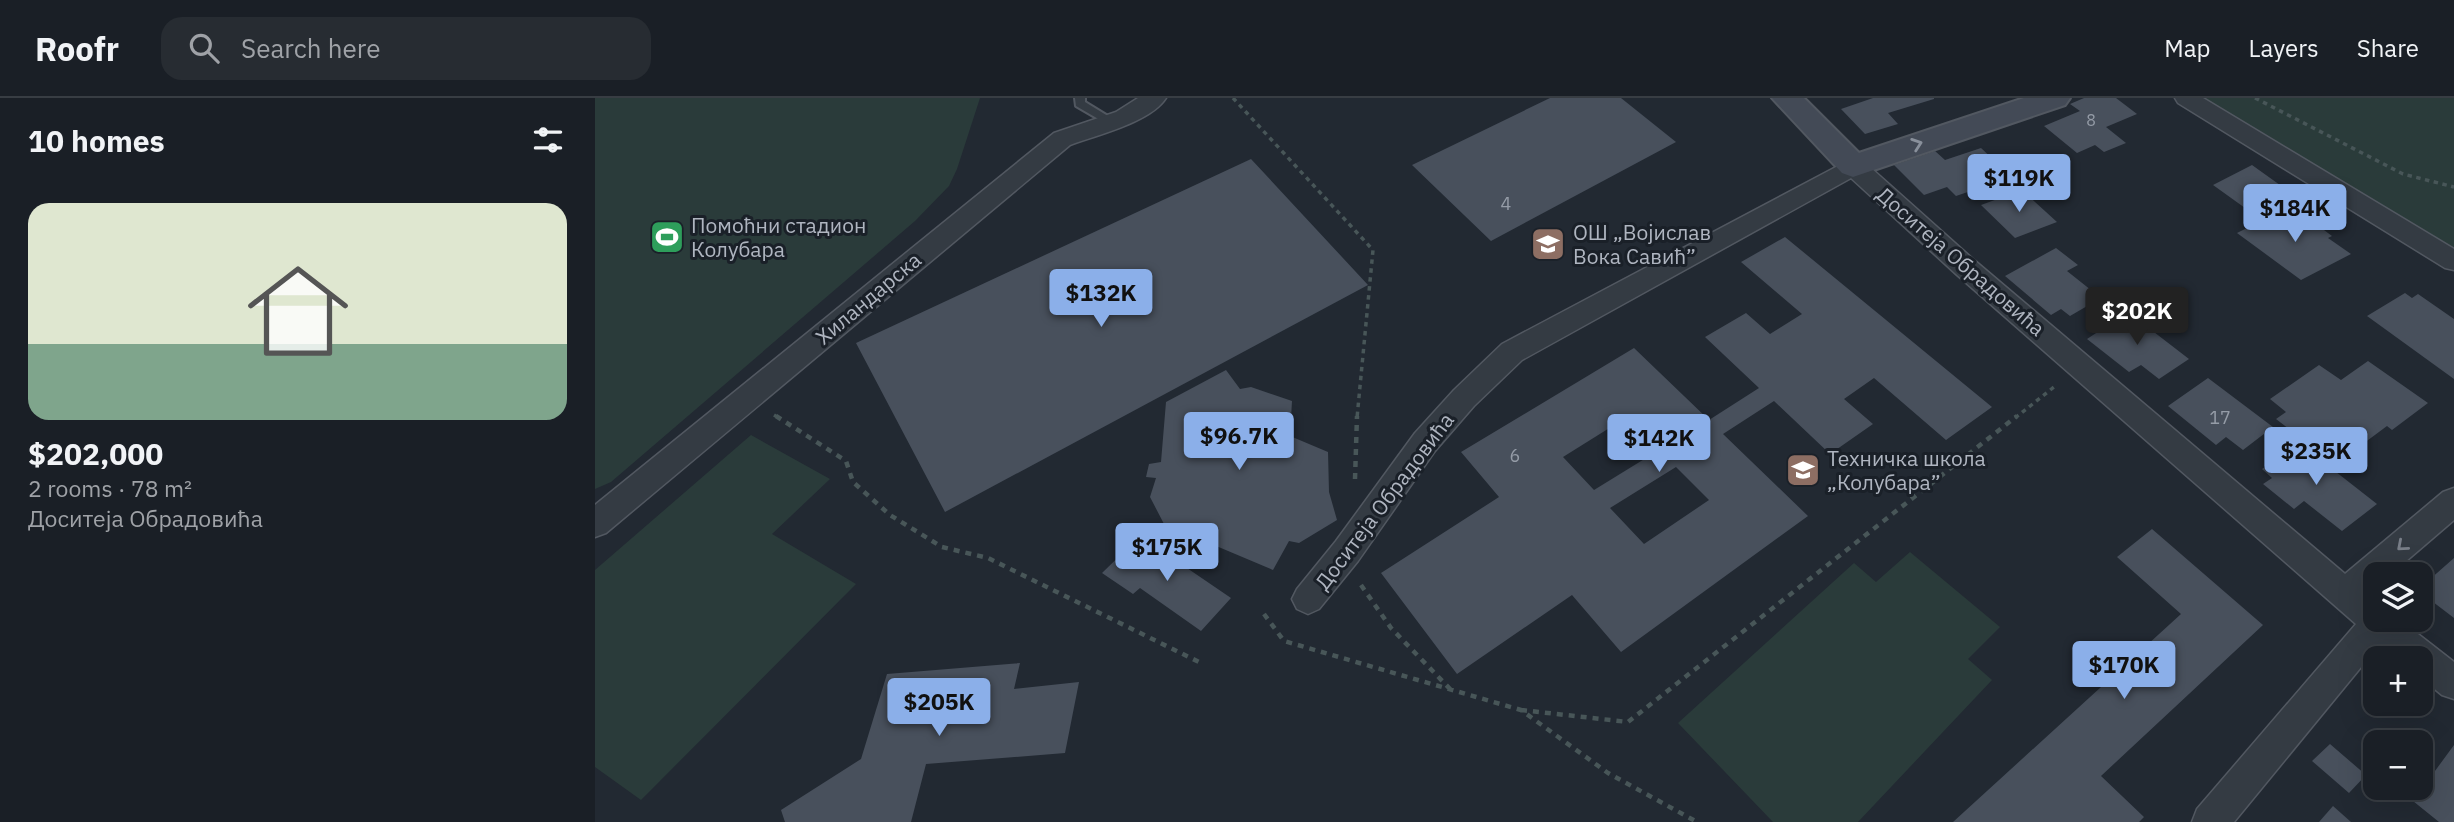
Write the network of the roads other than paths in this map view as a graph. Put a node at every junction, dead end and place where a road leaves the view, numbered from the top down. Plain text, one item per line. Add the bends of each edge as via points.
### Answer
1 (1080, 98) edge
2 (1155, 98) edge
3 (1787, 98) edge
4 (2055, 98) edge
5 (2186, 98) edge
6 (1111, 121) junction
7 (1853, 166) junction
8 (2454, 261) edge
9 (2454, 501) edge
10 (595, 523) edge
11 (2346, 594) junction
12 (1308, 599) dead end
13 (2363, 609) edge
14 (2370, 632) edge
15 (2390, 632) edge
16 (2454, 683) edge
17 (2210, 822) edge

1 - 6 lane via 1080,104
2 - 6 street, Хиландарска
3 - 7 street, Доситеја Обрадовића
7 -> 4 street
5 - 8 street
6 - 10 street, Хиландарска via 1062,139
7 - 11 street, Доситеја Обрадовића
7 - 12 street, Доситеја Обрадовића via 1512,352 1425,443
9 -> 11 street
11 - 13 street, Доситеја Обрадовића
14 - 17 street
15 - 16 street, Доситеја Обрадовића

